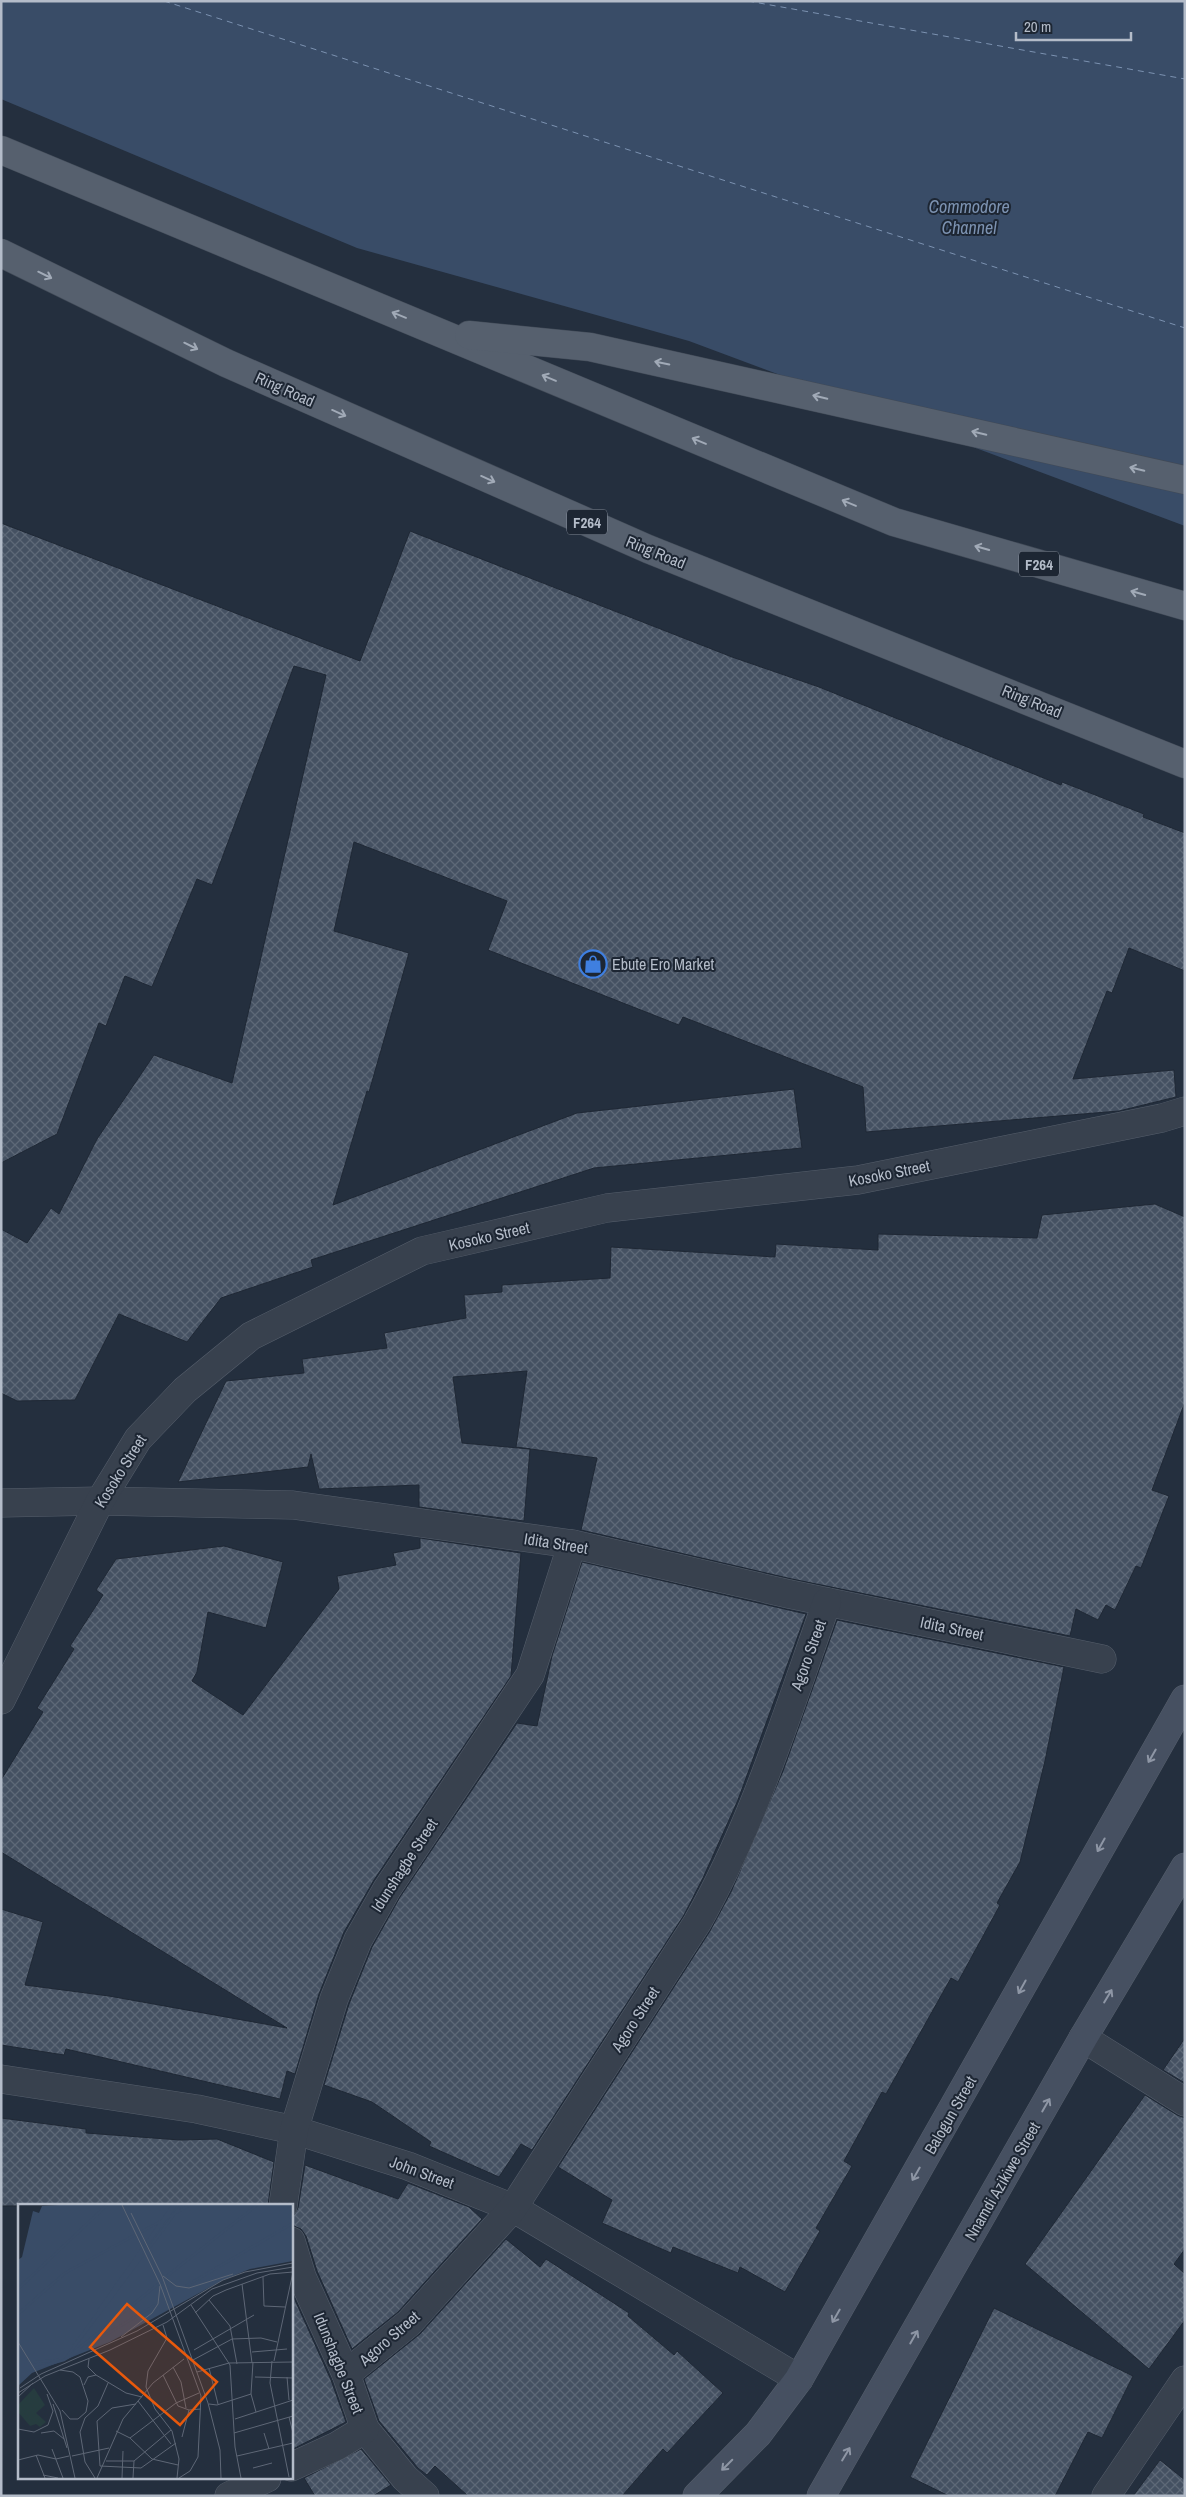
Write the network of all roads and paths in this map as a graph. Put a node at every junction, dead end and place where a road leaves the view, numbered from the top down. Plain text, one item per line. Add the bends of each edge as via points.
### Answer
1 (1, 150) edge
2 (1, 253) edge
3 (441, 332) junction
4 (1185, 480) edge
5 (1185, 606) edge
6 (1185, 764) edge
7 (1185, 1111) edge
8 (100, 1501) junction
9 (1, 1503) edge
10 (572, 1544) junction
11 (827, 1602) junction
12 (1102, 1659) dead end
13 (1, 1700) edge
14 (1181, 1707) edge
15 (1185, 1867) edge
16 (1083, 2038) junction
17 (1, 2079) edge
18 (1185, 2102) edge
19 (294, 2130) junction
20 (282, 2204) edge
21 (513, 2208) junction
22 (292, 2244) edge
23 (346, 2374) junction
24 (799, 2379) junction
25 (1185, 2380) edge
26 (365, 2430) junction
27 (292, 2467) edge
28 (263, 2480) edge
29 (229, 2496) edge
30 (425, 2496) edge
31 (697, 2496) edge
32 (821, 2496) edge
33 (1106, 2496) edge

3 -> 1 main road, F264
2 -> 6 main road, Ring Road / F264 via 226,363 648,550
4 -> 3 main road via 590,347
5 -> 3 main road, F264 via 894,522
7 - 8 street, Kosoko Street via 858,1180 607,1208 422,1251 251,1336 185,1390 138,1439
8 - 9 street, Idita Street
8 - 10 street, Idita Street via 293,1505
8 - 13 street, Kosoko Street
10 - 11 street, Idita Street
10 - 19 street, Idunshagbe Street via 530,1675 387,1890 358,1940 334,1999
11 - 12 street, Idita Street
11 - 21 street, Agoro Street via 722,1880
14 -> 24 main road, Balogun Street
16 -> 15 main road, Nnamdi Azikiwe Street
16 - 18 street
32 -> 16 main road, Nnamdi Azikiwe Street
17 - 19 street, John Street via 197,2109
19 - 20 street, Idunshagbe Street
19 - 21 street, John Street via 408,2166
21 - 23 street, Agoro Street via 409,2323
21 - 24 street, John Street
22 - 23 street, Idunshagbe Street via 302,2277
23 - 26 street, Idunshagbe Street
24 -> 31 main road, Balogun Street via 758,2434
25 - 33 street
26 - 27 street
26 - 30 street, Idunshagbe Street
28 - 29 street

